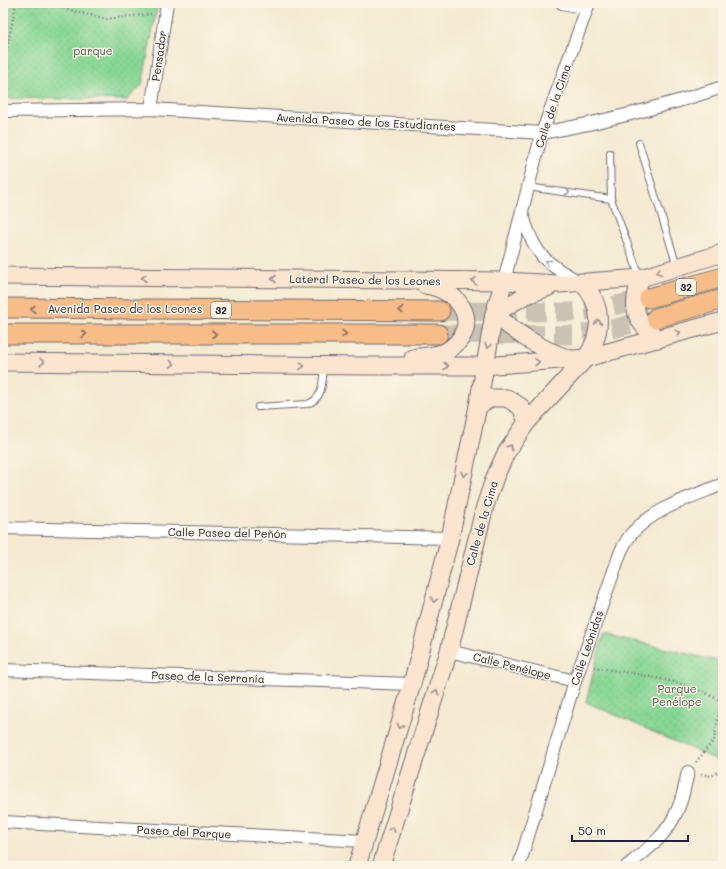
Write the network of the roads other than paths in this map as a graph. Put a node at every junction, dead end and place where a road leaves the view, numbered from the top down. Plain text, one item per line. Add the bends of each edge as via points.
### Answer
1 (562, 3) edge
2 (588, 6) edge
3 (166, 8) edge
4 (723, 87) edge
5 (151, 109) junction
6 (3, 110) edge
7 (542, 133) junction
8 (640, 143) dead end
9 (610, 153) dead end
10 (528, 187) junction
11 (610, 199) junction
12 (522, 211) junction
13 (723, 253) edge
14 (677, 266) junction
15 (3, 276) edge
16 (723, 277) edge
17 (641, 278) junction
18 (380, 280) junction
19 (504, 281) junction
20 (581, 282) junction
21 (559, 284) junction
22 (649, 298) tunnel mouth
23 (723, 299) edge
24 (3, 308) edge
25 (440, 311) tunnel mouth
26 (494, 314) junction
27 (656, 318) tunnel mouth
28 (723, 320) edge
29 (3, 334) edge
30 (438, 334) tunnel mouth
31 (659, 339) junction
32 (580, 359) junction
33 (3, 362) edge
34 (324, 366) junction
35 (368, 366) junction
36 (484, 366) junction
37 (478, 406) junction
38 (258, 407) dead end
39 (526, 422) junction
40 (723, 484) edge
41 (3, 528) edge
42 (450, 538) junction
43 (449, 651) junction
44 (3, 670) edge
45 (575, 681) junction
46 (412, 684) junction
47 (688, 772) road end
48 (3, 822) edge
49 (365, 841) junction
50 (357, 866) edge
51 (381, 866) edge
52 (520, 866) edge
53 (627, 866) edge

1 - 2 street
2 - 7 street, Calle de la Cima
3 - 5 street, Pensador
4 - 7 street, Avenida Paseo de los Estudiantes via 592,124
5 - 6 street, Avenida Paseo de los Estudiantes
5 - 7 street, Avenida Paseo de los Estudiantes
7 - 10 street, Calle de la Cima
8 - 14 lane
9 - 11 lane
10 -> 11 lane
10 - 12 street, Calle de la Cima
11 - 17 lane
12 - 19 street, Calle de la Cima
20 -> 12 street, Calle de la Cima via 542,258 534,247
13 - 14 street, Lateral Paseo de los Leones
14 -> 17 street, Lateral Paseo de los Leones
18 -> 15 street, Lateral Paseo de los Leones
16 - 22 main road, 32
17 - 20 street, Lateral Paseo de los Leones
17 - 31 street via 635,293 636,314 641,325
19 -> 18 street, Lateral Paseo de los Leones
18 - 35 street via 445,290 459,301 466,317 458,343 445,352
19 - 21 street, Lateral Paseo de los Leones
19 - 26 street, Calle de la Cima
20 - 21 street, Lateral Paseo de los Leones
32 -> 20 street, Calle de la Cima via 594,347 599,322 595,299
21 - 26 street via 524,296
23 - 27 main road, 32
25 -> 24 main road, Avenida Paseo de los Leones / 32
26 - 32 street via 530,342 555,354
26 -> 36 street, Calle de la Cima
31 -> 28 street
29 -> 30 main road, 32
31 - 32 street
36 -> 32 street
32 - 39 street, Calle de la Cima
33 -> 34 street
34 - 35 street
34 - 38 lane via 320,396 315,402
35 -> 36 street
36 - 37 street, Calle de la Cima
37 - 39 street via 491,398 507,398 521,407
37 -> 42 street, Calle de la Cima
43 -> 39 street, Calle de la Cima via 485,506 506,453
40 - 45 street, Calle Leónidas via 673,504 652,516 632,533 621,551
41 - 42 street, Calle Paseo del Peñón
42 -> 46 street, Calle de la Cima
43 - 45 street, Calle Penélope
51 -> 43 street, Calle de la Cima
44 - 46 street, Paseo de la Serranía
45 - 52 street, Calle Leónidas
46 -> 49 street, Calle de la Cima
47 - 53 street via 678,810 667,829 653,845
48 - 49 street, Paseo del Parque
49 - 50 street, Calle de la Cima

